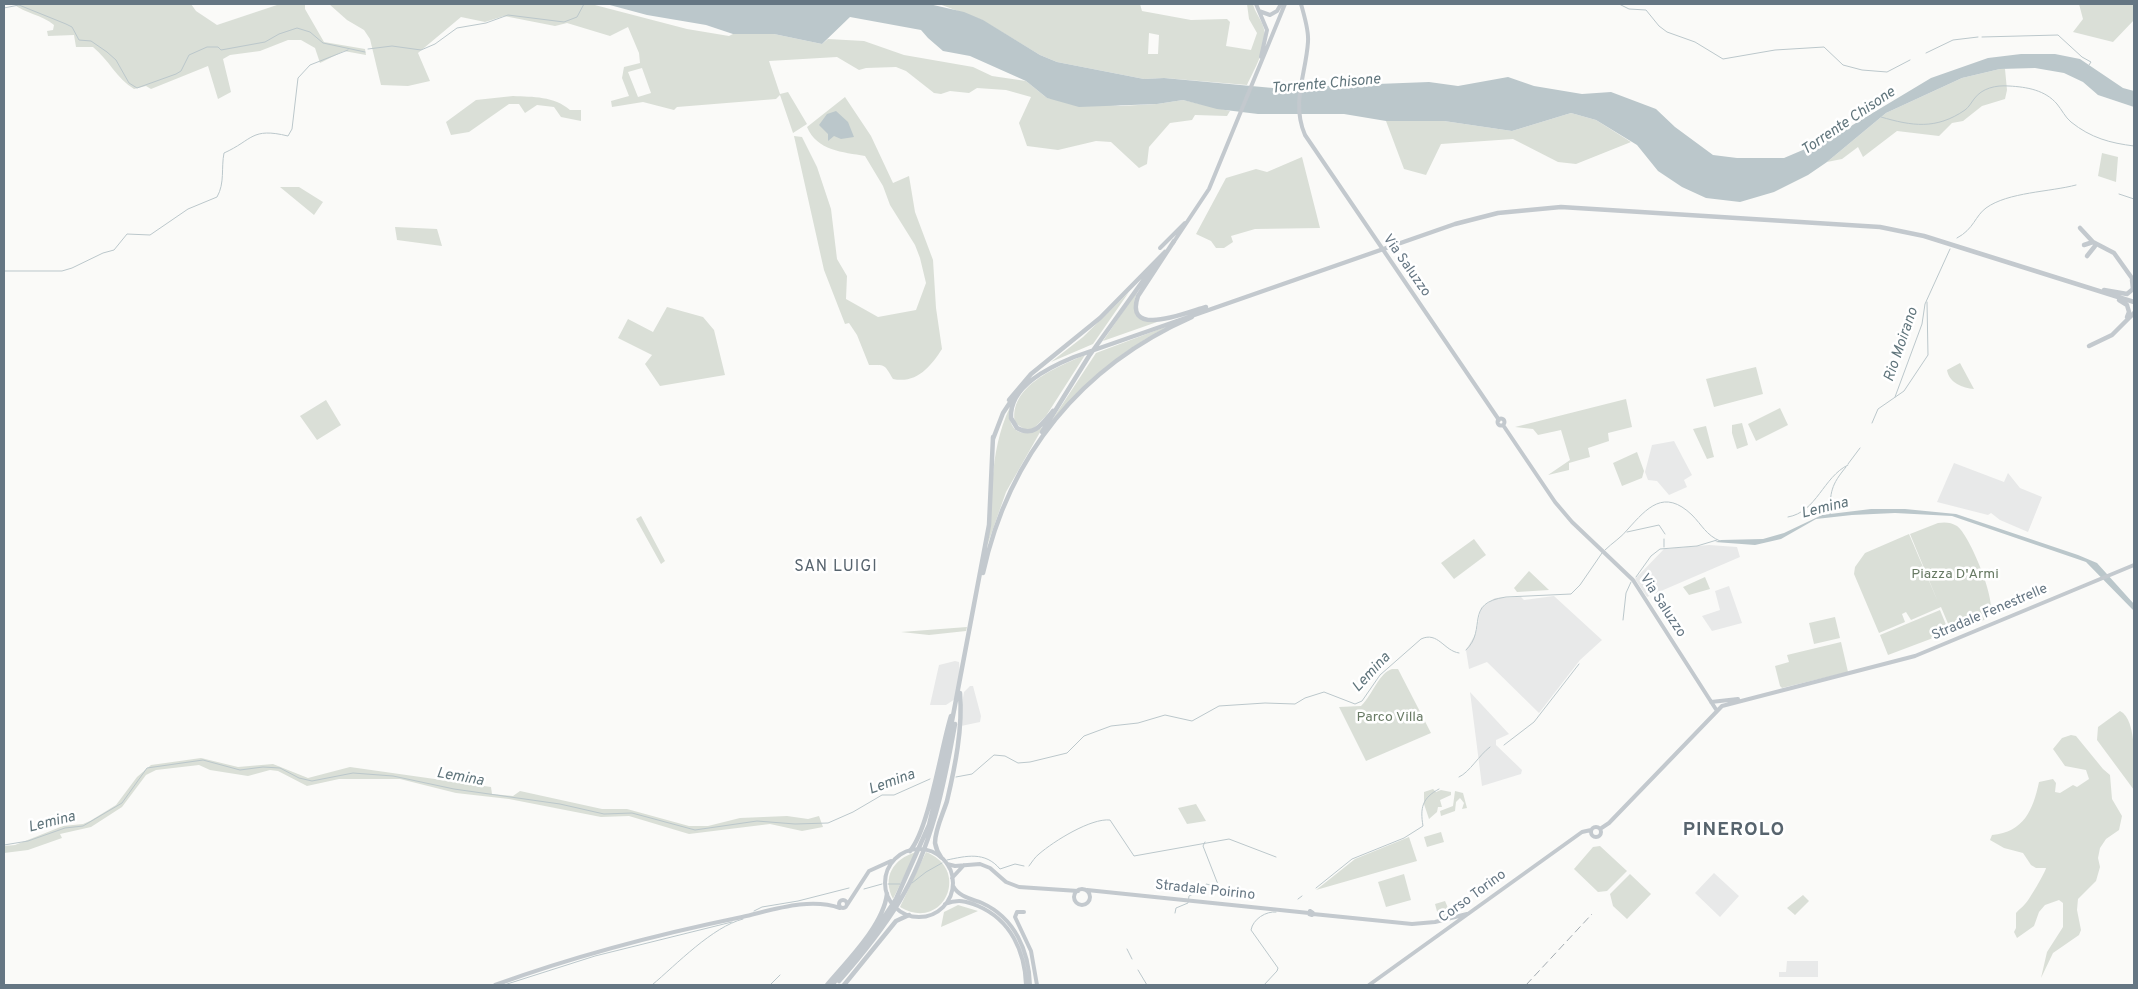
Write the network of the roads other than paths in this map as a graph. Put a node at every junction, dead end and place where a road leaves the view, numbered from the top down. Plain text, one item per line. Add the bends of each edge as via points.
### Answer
1 (1256, 4) edge
2 (1281, 4) edge
3 (1285, 4) edge
4 (1303, 5) edge
5 (1258, 10) junction
6 (1260, 67) junction
7 (1194, 214) junction
8 (2080, 228) dead end
9 (1174, 241) junction
10 (2096, 244) junction
11 (1160, 248) dead end
12 (1165, 252) junction
13 (2087, 256) dead end
14 (2133, 279) edge
15 (2102, 291) junction
16 (2134, 301) edge
17 (1214, 306) junction
18 (2134, 313) edge
19 (2125, 322) junction
20 (2090, 343) dead end
21 (1053, 411) junction
22 (993, 440) junction
23 (1029, 455) junction
24 (2134, 565) edge
25 (960, 693) junction
26 (1742, 700) junction
27 (1711, 702) junction
28 (956, 703) junction
29 (1717, 711) junction
30 (1600, 829) junction
31 (1591, 830) junction
32 (925, 841) junction
33 (910, 850) junction
34 (940, 857) junction
35 (894, 860) junction
36 (947, 864) junction
37 (965, 864) junction
38 (878, 867) junction
39 (886, 874) junction
40 (952, 878) junction
41 (952, 885) junction
42 (1065, 890) junction
43 (1087, 890) junction
44 (1099, 890) junction
45 (1078, 891) junction
46 (887, 894) junction
47 (1074, 897) junction
48 (1091, 897) junction
49 (846, 903) junction
50 (945, 904) junction
51 (840, 905) junction
52 (1024, 912) dead end
53 (1468, 914) junction
54 (909, 915) junction
55 (495, 985) edge
56 (827, 985) edge
57 (834, 985) edge
58 (844, 985) edge
59 (1026, 985) edge
60 (1030, 985) edge
61 (1037, 985) edge
62 (1369, 985) edge

1 - 5 main road
2 - 5 main road via 1270,15
3 - 6 main road
4 - 27 main road, Via Saluzzo via 1308,41 1300,79 1300,121 1304,135 1499,420 1499,425 1503,425 1555,502 1633,580
5 - 6 main road via 1267,34
6 - 7 main road via 1209,189
7 - 9 main road
7 - 11 main road
8 - 10 highway
9 - 12 main road
9 - 17 highway via 1138,296 1138,312 1147,320 1159,321
10 - 13 highway
10 - 14 highway via 2114,253
12 - 21 highway via 1101,338
12 - 22 highway via 1100,318 1026,380 1006,404
14 - 15 highway via 2134,287 2130,292
15 - 16 highway
15 - 17 highway via 1906,231 1856,224 1561,204 1518,207 1455,221
15 - 19 highway via 2128,306
17 - 21 highway via 1074,356 1055,366 1020,393 1013,404 1011,418 1019,429 1030,431 1037,429
17 - 22 highway via 1102,344 1048,368 1014,397
17 - 23 highway via 1149,339 1109,366 1063,410
18 - 19 highway
19 - 20 highway via 2112,335
21 - 23 highway
22 - 28 highway via 990,518
23 - 25 highway via 1005,500 991,541
24 - 26 main road, Stradale Fenestrelle via 1916,656
25 - 32 highway via 942,789
25 - 34 highway via 957,747 935,844
26 - 27 main road
26 - 29 main road
27 - 29 main road, Via Saluzzo
28 - 32 highway
28 - 33 highway via 922,825
29 - 30 main road
30 - 31 main road via 1595,827
30 - 31 main road via 1600,834 1595,837
31 - 53 main road, Corso Torino via 1582,832
32 - 57 highway via 914,874 872,943
33 - 34 main road via 926,850
33 - 35 main road
34 - 36 main road
35 - 38 main road
35 - 39 main road
36 - 37 main road
36 - 40 main road
37 - 40 main road
37 - 42 main road via 985,865 1002,880 1016,886
38 - 39 main road
38 - 49 main road via 869,870
39 - 46 main road
40 - 41 main road
41 - 50 main road
41 - 60 main road via 959,894 984,904 1008,923 1025,950
42 - 45 main road
42 - 47 main road
43 - 44 main road, Stradale Poirino
43 - 45 main road
43 - 48 main road
44 - 48 main road
44 - 53 main road, Stradale Poirino via 1406,924
45 - 47 main road
46 - 54 main road via 894,905
46 - 56 highway via 875,924
47 - 48 main road via 1083,906
49 - 51 main road
49 - 51 main road via 845,908
50 - 54 main road via 929,915
50 - 59 main road via 957,900 968,902 990,912 1002,922 1020,951
51 - 55 main road via 789,907 682,930
52 - 61 main road via 1017,912 1015,917 1031,951
53 - 62 main road, Corso Torino
54 - 58 highway via 896,921

